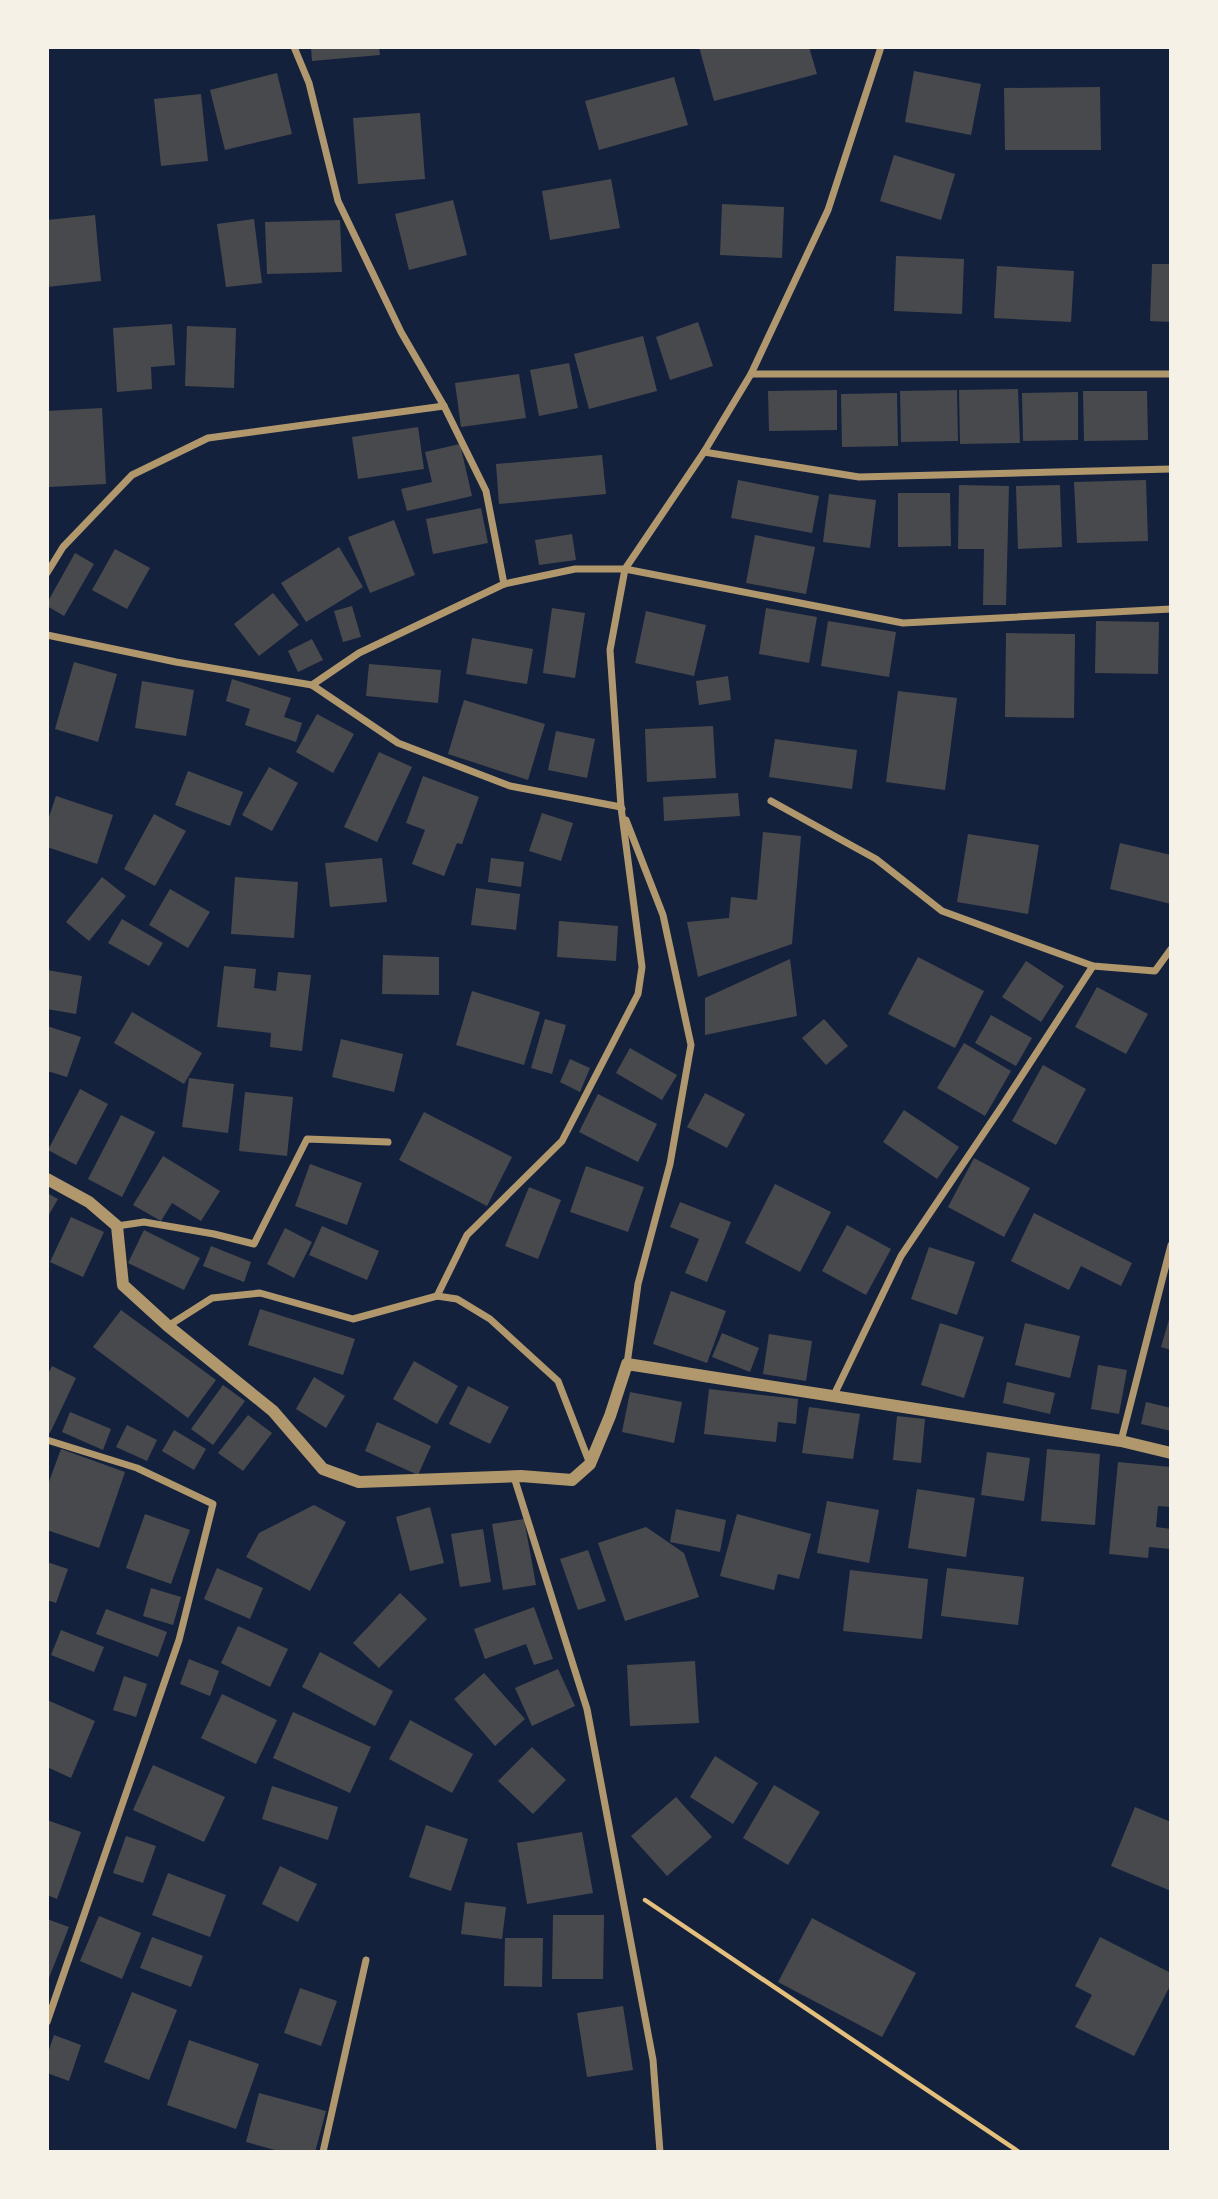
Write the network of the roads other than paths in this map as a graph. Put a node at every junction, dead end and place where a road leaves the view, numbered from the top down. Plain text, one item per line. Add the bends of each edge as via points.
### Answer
1 (294, 47) edge
2 (881, 47) edge
3 (751, 373) junction
4 (1171, 374) edge
5 (444, 406) junction
6 (704, 452) junction
7 (1171, 469) edge
8 (625, 569) junction
9 (47, 573) edge
10 (504, 584) junction
11 (1171, 609) edge
12 (47, 635) edge
13 (312, 685) junction
14 (771, 801) dead end
15 (621, 807) junction
16 (1171, 949) edge
17 (1093, 966) junction
18 (388, 1142) dead end
19 (47, 1179) edge
20 (117, 1226) junction
21 (1171, 1245) edge
22 (437, 1296) junction
23 (168, 1326) junction
24 (626, 1364) junction
25 (833, 1397) junction
26 (47, 1440) edge
27 (1121, 1441) junction
28 (1171, 1453) edge
29 (590, 1464) junction
30 (514, 1477) junction
31 (366, 1960) dead end
32 (47, 1991) edge
33 (57, 1994) junction
34 (47, 2022) edge
35 (323, 2152) edge
36 (660, 2152) edge

1 - 5 street via 309,83 338,201 401,332
2 - 3 street via 828,210
3 - 4 street
3 - 6 street
5 - 9 street via 208,438 132,475 64,547
5 - 10 street via 486,491
6 - 7 street via 859,477
6 - 8 street
8 - 10 street via 575,569
8 - 11 street via 903,623
8 - 15 street via 610,650
10 - 13 street via 359,653
12 - 13 street
13 - 15 street via 398,743 510,786
14 - 17 street via 876,859 942,911
15 - 22 street via 642,967 638,994 562,1140 467,1235
15 - 24 street via 663,915 691,1045 670,1164 638,1284
16 - 17 street via 1155,971
17 - 25 street via 901,1255
18 - 20 street via 307,1139 254,1244 144,1222
19 - 20 street via 89,1202
20 - 23 street via 123,1285
21 - 27 street
22 - 23 street via 353,1319 260,1293 212,1298
22 - 29 street via 457,1299 490,1318 558,1381
23 - 30 street via 273,1411 323,1469 359,1482
24 - 25 street
24 - 29 street
25 - 27 street
26 - 33 street via 137,1468 213,1504 179,1640
27 - 28 street
29 - 30 street via 572,1480
30 - 36 street via 587,1709 653,2060
31 - 35 street
32 - 33 street
33 - 34 street

